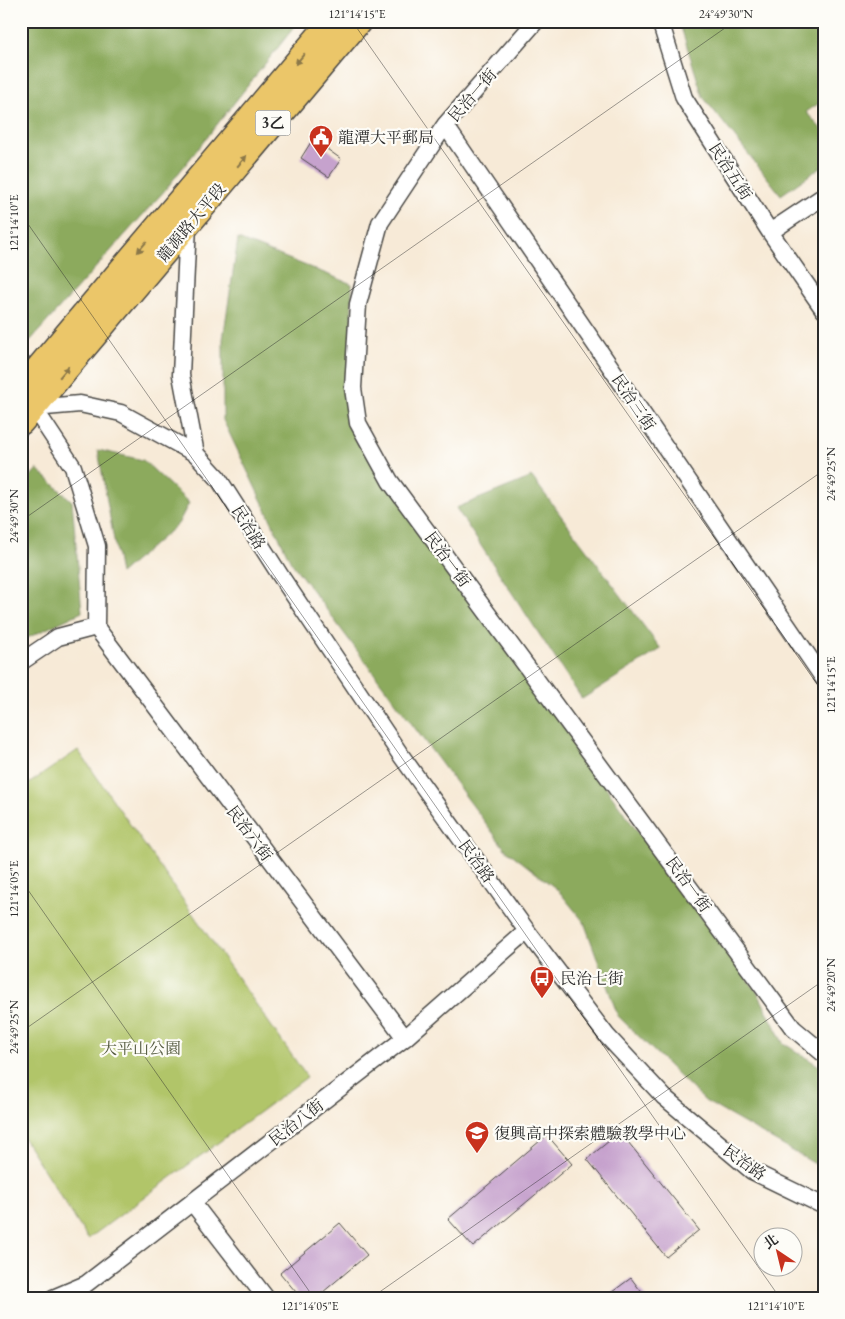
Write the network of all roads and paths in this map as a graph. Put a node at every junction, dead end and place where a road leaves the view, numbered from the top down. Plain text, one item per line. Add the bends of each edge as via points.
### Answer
1 (332, 21) edge
2 (359, 21) edge
3 (536, 21) edge
4 (660, 21) edge
5 (445, 125) junction
6 (824, 196) edge
7 (181, 218) junction
8 (770, 232) junction
9 (824, 310) edge
10 (25, 404) edge
11 (196, 454) junction
12 (96, 627) junction
13 (21, 662) edge
14 (824, 679) edge
15 (527, 931) junction
16 (405, 1038) junction
17 (824, 1054) edge
18 (192, 1202) junction
19 (824, 1206) edge
20 (53, 1298) edge
21 (266, 1298) edge

1 -> 7 main road, 龍源路大平段 / 3乙
7 -> 2 main road, 龍源路大平段 / 3乙
3 - 5 street, 民治一街
4 - 8 street, 民治五街 via 684,98
5 - 14 street, 民治三街
5 - 17 street, 民治一街 via 380,223 358,304 353,388 358,422 390,481 794,1028
6 - 8 street
7 - 10 main road, 龍源路大平段 / 3乙
7 - 11 street via 181,375
8 - 9 street, 民治五街
10 - 11 street via 80,404 121,413
10 - 12 street via 73,467 97,546
11 - 15 street, 民治路 via 218,478 400,754
12 - 13 street via 58,637
12 - 16 street, 民治六街
15 - 16 street, 民治八街
15 - 19 street, 民治路 via 607,1036 664,1097 752,1171
16 - 18 street, 民治八街
18 - 20 street, 民治八街 via 86,1284
18 - 21 street

